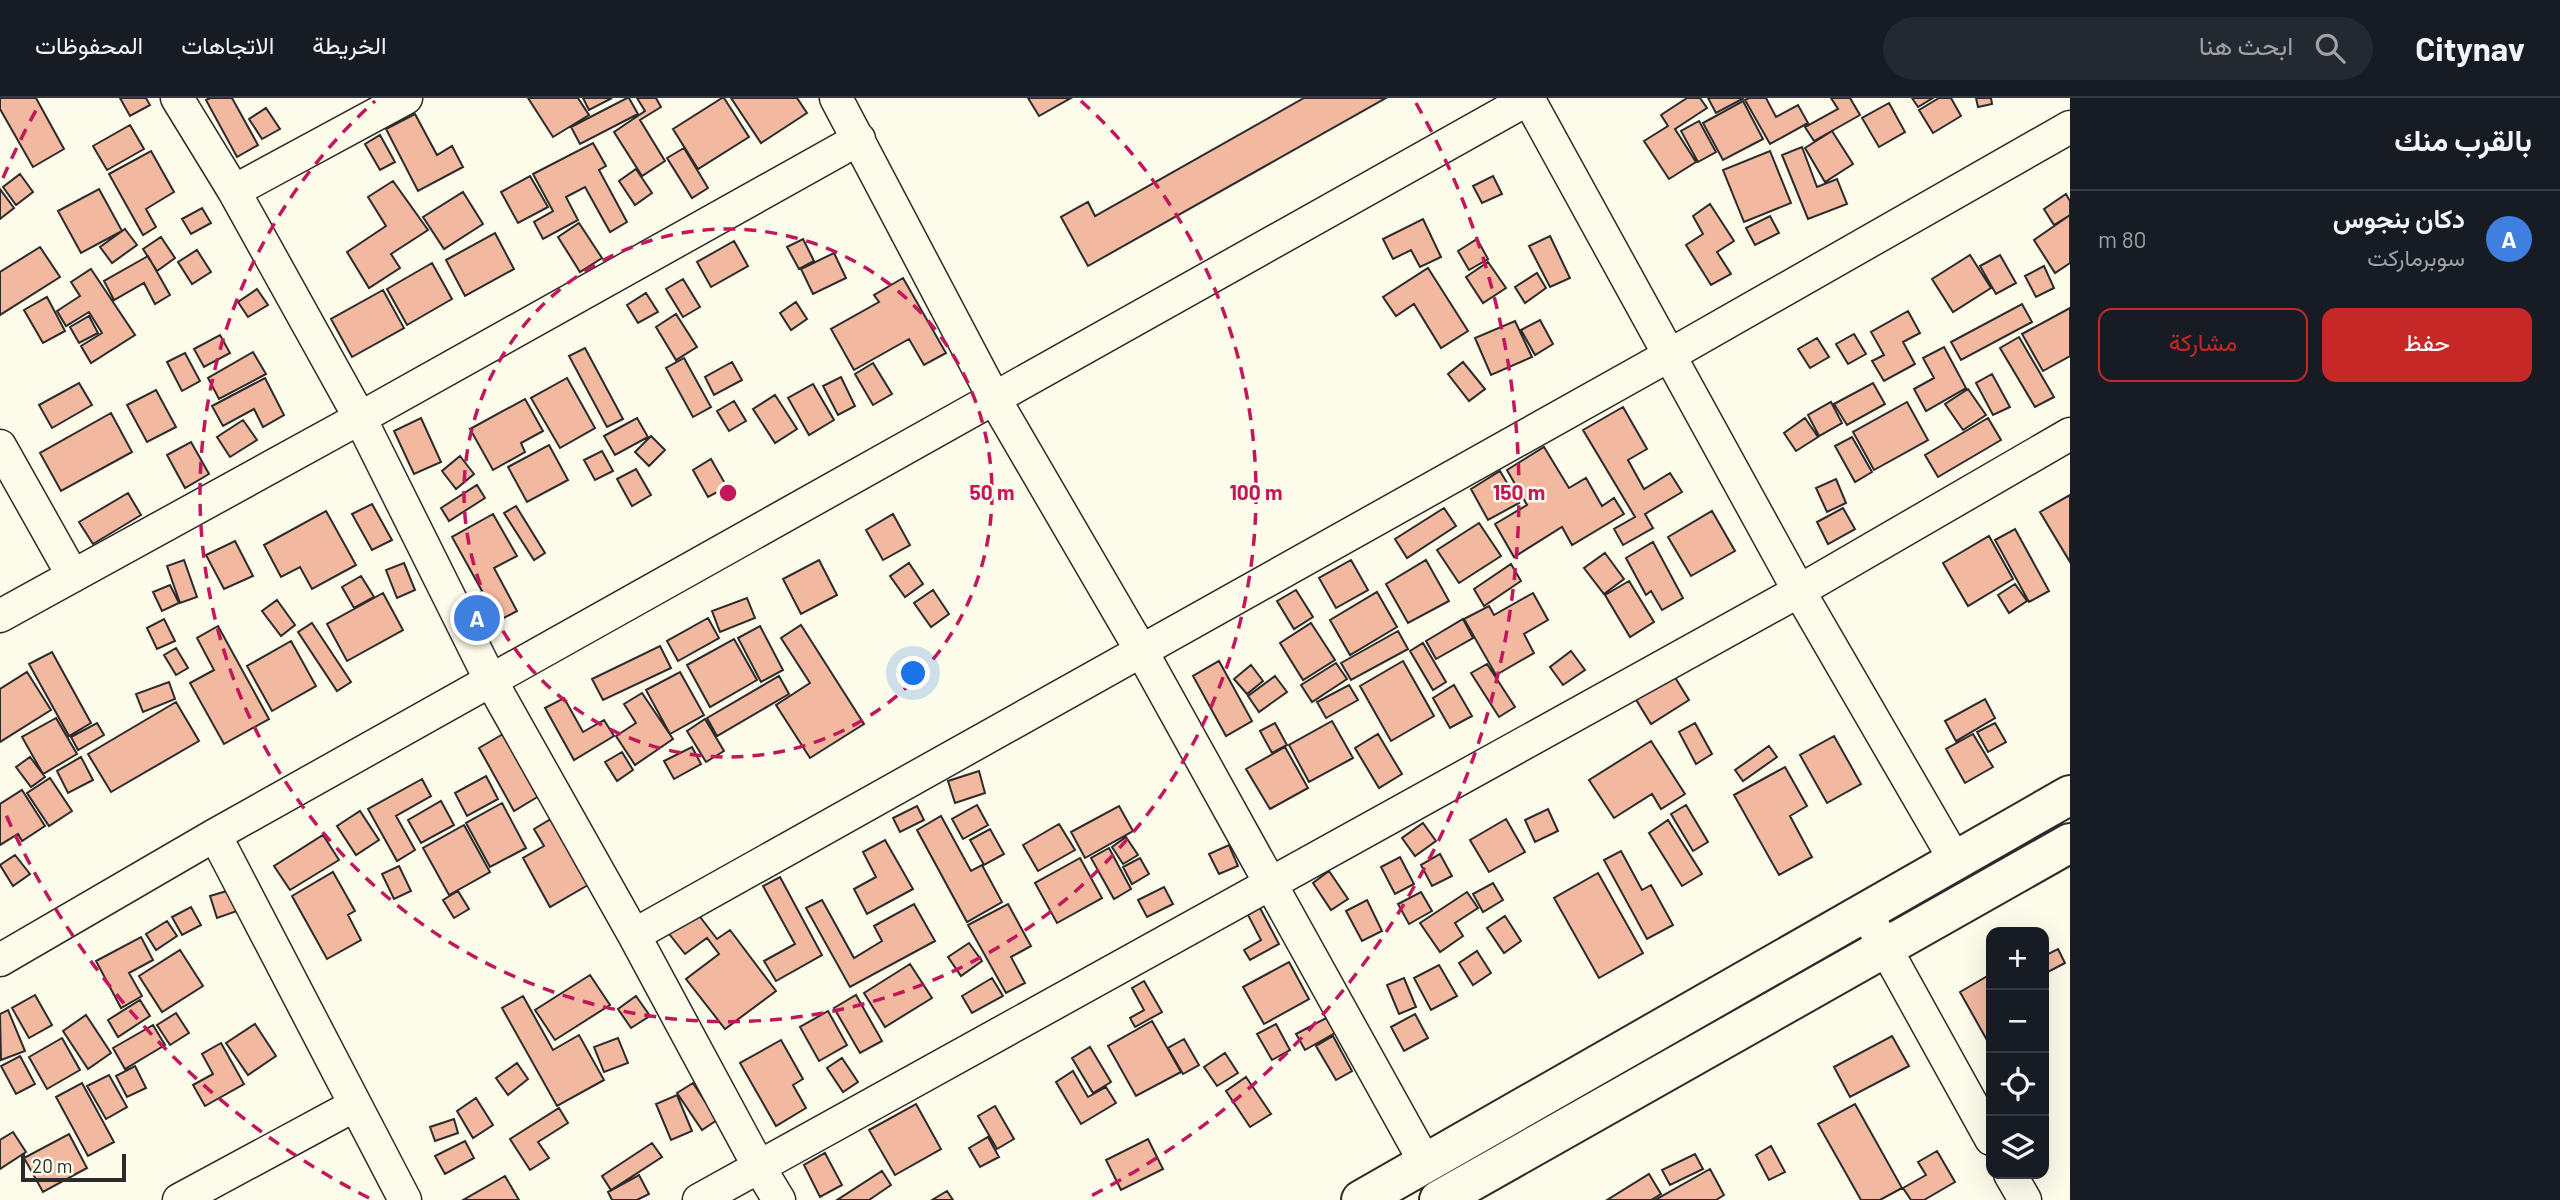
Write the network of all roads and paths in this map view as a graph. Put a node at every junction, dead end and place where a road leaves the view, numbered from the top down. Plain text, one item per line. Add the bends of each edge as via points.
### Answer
1 (177, 98) edge
2 (406, 98) edge
3 (836, 98) edge
4 (1529, 98) edge
5 (2070, 127) edge
6 (859, 139) junction
7 (234, 191) junction
8 (1668, 356) junction
9 (994, 398) junction
10 (360, 418) junction
11 (2070, 435) edge
12 (0, 446) edge
13 (73, 576) junction
14 (1799, 591) junction
15 (0, 616) edge
16 (1142, 652) junction
17 (491, 681) junction
18 (2070, 795) edge
19 (215, 835) junction
20 (2070, 843) edge
21 (1955, 860) junction
22 (1271, 882) junction
23 (1866, 913) junction
24 (634, 935) junction
25 (1886, 946) junction
26 (0, 960) edge
27 (355, 1105) junction
28 (1986, 1130) edge
29 (1426, 1164) junction
30 (759, 1167) junction
31 (2013, 1179) edge
32 (179, 1200) edge
33 (405, 1200) edge
34 (699, 1200) edge
35 (779, 1200) edge
36 (1361, 1200) edge
37 (1439, 1200) edge
38 (2025, 1200) edge

1 - 7 street
2 - 7 street
3 - 6 street
4 - 8 street
4 - 9 street
5 - 8 street
6 - 9 street
6 - 10 street
7 - 10 street
8 - 14 street
8 - 16 street
9 - 16 street
9 - 17 street
10 - 13 street
10 - 17 street
11 - 14 street
12 - 13 street
13 - 15 street
14 - 21 street
14 - 22 street
16 - 22 street
16 - 24 street
17 - 19 street
17 - 24 street
18 - 21 main road
19 - 26 street
19 - 27 street
20 - 25 main road
21 - 23 main road
22 - 29 street
22 - 30 street
23 - 25 street
23 - 29 main road
24 - 30 street
25 - 28 street
25 - 37 main road
27 - 32 street
27 - 33 street
29 - 36 main road
30 - 34 street
30 - 35 street
31 - 38 street

